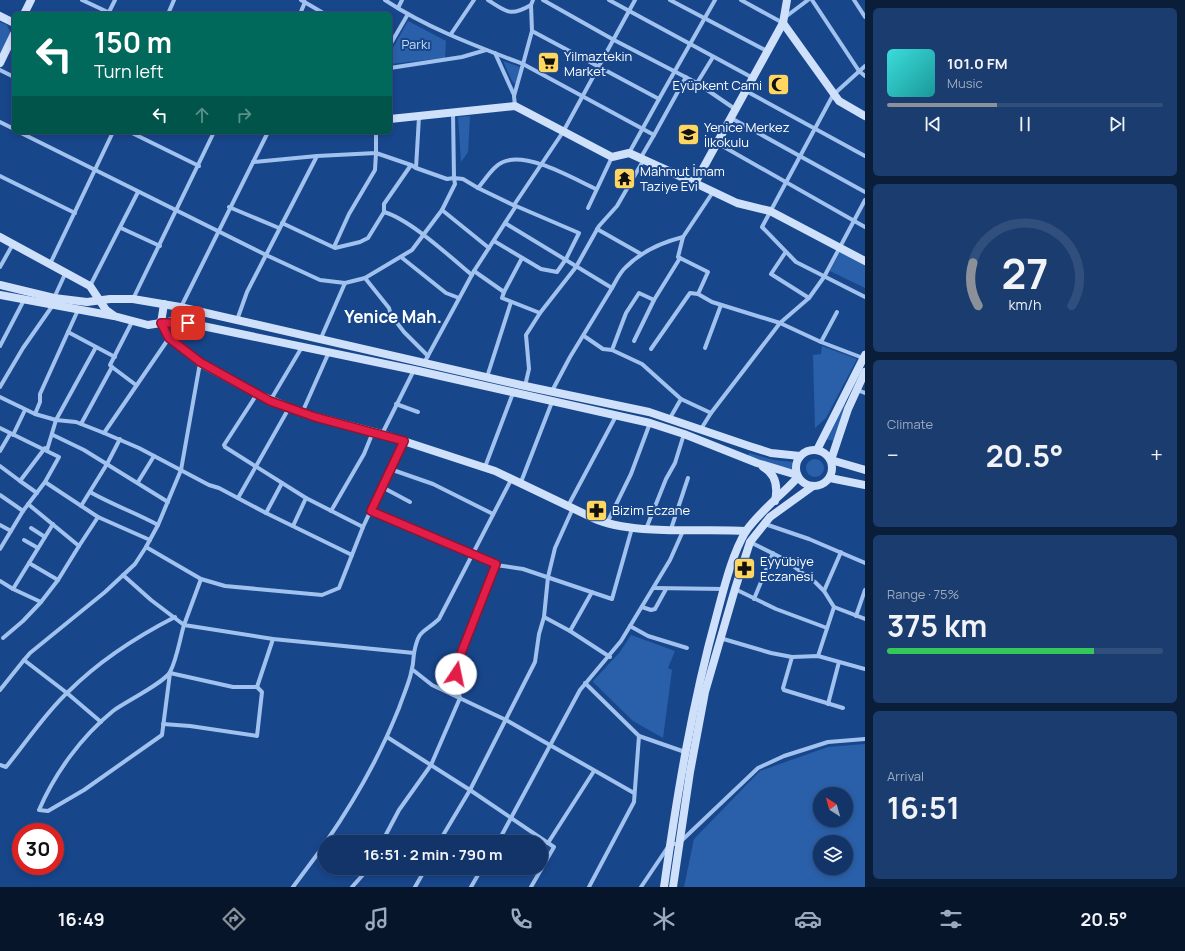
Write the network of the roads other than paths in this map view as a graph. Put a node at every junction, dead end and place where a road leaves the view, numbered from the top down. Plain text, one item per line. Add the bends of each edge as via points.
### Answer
1 (31, 0) edge
2 (114, 0) edge
3 (174, 0) edge
4 (385, 0) edge
5 (402, 0) edge
6 (474, 0) edge
7 (488, 0) edge
8 (533, 0) edge
9 (545, 0) edge
10 (609, 0) edge
11 (635, 0) edge
12 (670, 0) edge
13 (715, 0) edge
14 (741, 0) edge
15 (787, 0) edge
16 (808, 0) edge
17 (812, 0) edge
18 (854, 0) edge
19 (85, 1) edge
20 (303, 1) edge
21 (531, 5) junction
22 (398, 8) junction
23 (629, 11) junction
24 (25, 12) edge
25 (108, 12) edge
26 (110, 12) edge
27 (169, 12) edge
28 (300, 12) edge
29 (322, 12) edge
30 (408, 14) junction
31 (0, 16) edge
32 (865, 17) edge
33 (705, 18) junction
34 (783, 21) junction
35 (12, 22) edge
36 (532, 31) junction
37 (451, 34) junction
38 (12, 38) edge
39 (614, 40) junction
40 (392, 42) edge
41 (691, 45) junction
42 (486, 50) junction
43 (768, 51) junction
44 (495, 53) junction
45 (713, 57) junction
46 (0, 63) edge
47 (523, 64) junction
48 (865, 66) edge
49 (599, 67) junction
50 (392, 68) edge
51 (0, 70) edge
52 (675, 70) junction
53 (859, 71) junction
54 (12, 76) edge
55 (865, 76) edge
56 (686, 77) junction
57 (754, 78) junction
58 (697, 83) junction
59 (746, 91) junction
60 (584, 95) junction
61 (833, 95) junction
62 (514, 96) junction
63 (659, 99) junction
64 (515, 106) junction
65 (736, 109) junction
66 (453, 113) junction
67 (865, 116) edge
68 (419, 117) junction
69 (731, 118) junction
70 (392, 119) edge
71 (0, 122) edge
72 (816, 128) junction
73 (12, 129) edge
74 (643, 129) junction
75 (563, 132) junction
76 (23, 134) edge
77 (112, 134) edge
78 (134, 134) edge
79 (213, 134) edge
80 (267, 134) edge
81 (376, 134) edge
82 (654, 134) junction
83 (717, 143) junction
84 (376, 153) junction
85 (629, 153) junction
86 (801, 155) junction
87 (317, 156) junction
88 (865, 156) edge
89 (612, 157) junction
90 (642, 160) junction
91 (252, 162) junction
92 (542, 163) junction
93 (411, 165) junction
94 (199, 166) junction
95 (416, 168) junction
96 (96, 170) junction
97 (0, 176) edge
98 (454, 178) junction
99 (694, 182) junction
100 (786, 183) junction
101 (478, 188) junction
102 (596, 189) junction
103 (713, 191) junction
104 (138, 192) junction
105 (865, 192) edge
106 (865, 200) edge
107 (515, 206) junction
108 (229, 207) junction
109 (588, 208) dead end
110 (442, 210) junction
111 (177, 211) junction
112 (770, 211) junction
113 (384, 212) junction
114 (75, 213) junction
115 (854, 221) junction
116 (282, 223) junction
117 (505, 223) junction
118 (865, 227) edge
119 (121, 228) junction
120 (280, 228) junction
121 (598, 229) junction
122 (219, 231) junction
123 (423, 236) junction
124 (0, 237) edge
125 (683, 237) junction
126 (494, 241) junction
127 (13, 244) junction
128 (160, 246) junction
129 (334, 247) junction
130 (489, 248) junction
131 (839, 248) junction
132 (785, 252) junction
133 (641, 254) junction
134 (266, 255) junction
135 (401, 257) junction
136 (522, 258) junction
137 (680, 258) junction
138 (566, 259) junction
139 (865, 261) edge
140 (50, 264) junction
141 (0, 267) edge
142 (576, 267) junction
143 (66, 272) junction
144 (473, 273) junction
145 (824, 277) junction
146 (365, 278) junction
147 (345, 283) junction
148 (0, 285) edge
149 (90, 286) junction
150 (612, 288) junction
151 (504, 292) junction
152 (698, 294) junction
153 (0, 295) edge
154 (865, 297) edge
155 (459, 298) junction
156 (809, 298) junction
157 (133, 299) junction
158 (24, 300) junction
159 (101, 300) junction
160 (654, 300) junction
161 (54, 301) junction
162 (511, 302) junction
163 (164, 304) junction
164 (721, 305) junction
165 (180, 307) junction
166 (79, 309) junction
167 (837, 312) dead end
168 (540, 313) junction
169 (114, 316) junction
170 (133, 320) junction
171 (236, 321) junction
172 (161, 323) junction
173 (780, 323) junction
174 (68, 332) junction
175 (584, 336) junction
176 (169, 338) junction
177 (321, 338) junction
178 (634, 341) dead end
179 (821, 342) junction
180 (0, 346) edge
181 (303, 346) junction
182 (96, 347) junction
183 (705, 348) dead end
184 (650, 349) dead end
185 (612, 350) junction
186 (329, 352) junction
187 (864, 357) edge
188 (114, 358) junction
189 (426, 360) junction
190 (200, 362) junction
191 (112, 367) junction
192 (414, 370) junction
193 (865, 372) edge
194 (487, 377) junction
195 (136, 385) junction
196 (525, 386) junction
197 (0, 387) edge
198 (857, 389) junction
199 (552, 391) junction
200 (513, 393) junction
201 (865, 393) edge
202 (257, 394) junction
203 (0, 397) edge
204 (681, 398) junction
205 (270, 401) junction
206 (552, 402) junction
207 (396, 404) junction
208 (289, 408) junction
209 (25, 410) junction
210 (418, 412) dead end
211 (302, 413) junction
212 (711, 413) junction
213 (35, 414) junction
214 (616, 416) junction
215 (670, 418) junction
216 (56, 420) junction
217 (650, 423) junction
218 (81, 424) junction
219 (0, 428) edge
220 (701, 429) junction
221 (373, 432) junction
222 (104, 433) junction
223 (11, 434) junction
224 (382, 434) junction
225 (684, 434) junction
226 (53, 435) junction
227 (120, 439) junction
228 (404, 441) junction
229 (46, 449) junction
230 (817, 450) junction
231 (0, 451) edge
232 (154, 456) junction
233 (800, 456) junction
234 (831, 460) junction
235 (757, 463) junction
236 (108, 464) junction
237 (0, 466) edge
238 (257, 466) junction
239 (485, 467) junction
240 (390, 469) junction
241 (181, 470) junction
242 (865, 470) edge
243 (798, 476) junction
244 (512, 478) junction
245 (688, 478) dead end
246 (830, 478) junction
247 (20, 481) junction
248 (45, 482) junction
249 (138, 482) junction
250 (521, 482) junction
251 (282, 483) junction
252 (865, 484) edge
253 (813, 486) junction
254 (382, 487) junction
255 (90, 492) junction
256 (37, 493) junction
257 (0, 496) edge
258 (238, 498) junction
259 (306, 498) junction
260 (775, 501) junction
261 (168, 502) junction
262 (410, 502) dead end
263 (28, 504) junction
264 (81, 506) junction
265 (570, 507) junction
266 (23, 511) junction
267 (331, 511) junction
268 (371, 511) junction
269 (266, 513) junction
270 (493, 514) junction
271 (98, 517) junction
272 (607, 523) junction
273 (53, 524) junction
274 (763, 524) junction
275 (0, 525) edge
276 (158, 525) junction
277 (292, 526) junction
278 (363, 527) junction
279 (31, 528) dead end
280 (632, 528) junction
281 (646, 529) junction
282 (671, 529) junction
283 (683, 529) junction
284 (11, 531) junction
285 (746, 531) junction
286 (45, 537) junction
287 (24, 540) dead end
288 (150, 540) junction
289 (750, 542) junction
290 (79, 546) junction
291 (146, 547) junction
292 (38, 548) junction
293 (0, 549) edge
294 (841, 552) junction
295 (774, 553) junction
296 (352, 555) junction
297 (472, 555) junction
298 (29, 563) junction
299 (865, 563) edge
300 (496, 564) junction
301 (124, 575) junction
302 (548, 577) junction
303 (201, 579) junction
304 (58, 580) junction
305 (0, 581) edge
306 (654, 588) junction
307 (724, 588) junction
308 (13, 589) junction
309 (666, 589) junction
310 (735, 589) junction
311 (865, 590) edge
312 (824, 591) junction
313 (592, 592) junction
314 (754, 599) junction
315 (41, 602) junction
316 (642, 607) junction
317 (834, 607) junction
318 (856, 616) junction
319 (544, 617) junction
320 (175, 618) junction
321 (865, 619) edge
322 (184, 625) junction
323 (630, 626) junction
324 (827, 628) junction
325 (570, 631) junction
326 (1, 638) edge
327 (720, 638) junction
328 (273, 639) junction
329 (687, 648) dead end
330 (414, 653) junction
331 (818, 656) junction
332 (610, 657) junction
333 (792, 657) junction
334 (24, 660) junction
335 (839, 662) junction
336 (865, 669) edge
337 (414, 670) junction
338 (170, 673) junction
339 (585, 683) junction
340 (257, 687) junction
341 (0, 690) edge
342 (67, 693) junction
343 (460, 698) junction
344 (828, 704) junction
345 (843, 708) dead end
346 (506, 720) junction
347 (101, 722) junction
348 (163, 724) junction
349 (638, 736) junction
350 (387, 737) junction
351 (865, 740) edge
352 (551, 746) junction
353 (685, 752) junction
354 (0, 765) edge
355 (431, 765) junction
356 (594, 771) junction
357 (470, 790) junction
358 (634, 793) junction
359 (512, 818) junction
360 (331, 835) edge
361 (386, 835) edge
362 (443, 835) edge
363 (502, 835) edge
364 (536, 835) edge
365 (548, 843) joint
366 (674, 844) junction
367 (318, 854) edge
368 (548, 857) edge
369 (363, 875) edge
370 (422, 875) edge
371 (478, 875) edge
372 (538, 875) edge
373 (293, 887) edge
374 (352, 887) edge
375 (415, 887) edge
376 (471, 887) edge
377 (531, 887) edge
378 (589, 887) edge
379 (641, 887) edge
380 (664, 887) edge
381 (673, 887) edge

1 - 24 main road
2 - 26 street
3 - 27 street
4 - 22 street
5 - 22 street
6 - 37 street
7 - 21 street via 512,13
8 - 21 street
9 - 39 street
10 - 23 street
11 - 23 street
12 - 33 street
13 - 33 street
14 - 34 street
15 - 34 main road
16 - 34 street
17 - 53 street
18 - 32 street
19 - 25 street
20 - 28 street
20 - 29 street
21 - 36 street
22 - 30 street
23 - 39 street
23 - 41 street
30 - 37 street
30 - 40 street
31 - 35 main road
33 - 41 street
33 - 43 street
34 - 43 main road
34 - 61 main road
36 - 47 street
36 - 49 street
37 - 42 street
38 - 46 main road
39 - 49 street
39 - 52 street
41 - 45 street
41 - 52 street
42 - 44 street
42 - 50 street via 462,57
43 - 57 main road
44 - 47 street
44 - 62 street
45 - 57 street
45 - 58 street
47 - 60 street
47 - 62 street
48 - 53 street
49 - 60 street
49 - 63 street
51 - 54 street
52 - 56 street
52 - 63 street
53 - 55 street
53 - 61 street
56 - 58 street
56 - 82 street
57 - 59 main road
58 - 65 street
59 - 65 main road
59 - 72 street
60 - 74 street
60 - 75 street
61 - 67 main road
61 - 72 street
62 - 64 street
63 - 74 street
64 - 66 main road
64 - 75 main road
65 - 69 main road
66 - 68 main road
66 - 98 street
68 - 70 main road
68 - 95 street
69 - 83 main road
69 - 86 street
71 - 73 street
72 - 86 street
72 - 88 street
74 - 82 street
74 - 85 street
75 - 89 main road
75 - 92 street
76 - 96 street
77 - 96 street
78 - 94 street
79 - 94 street
80 - 91 street
81 - 84 street
82 - 90 street
83 - 99 main road
83 - 100 street
84 - 87 street
84 - 93 street
84 - 129 street via 376,170
85 - 89 main road
85 - 90 main road
86 - 100 street
86 - 105 street
87 - 91 street
87 - 116 street
89 - 102 street
90 - 99 main road
90 - 121 street via 617,206
91 - 108 street
92 - 101 street via 529,160 504,161
92 - 102 street
92 - 107 street
93 - 95 street
93 - 113 street via 384,204
94 - 111 street
95 - 98 street via 447,179
96 - 104 street
96 - 114 street
97 - 114 street
98 - 101 street via 463,179
98 - 110 street via 455,184
99 - 103 main road
100 - 112 street
100 - 115 street
101 - 107 street
102 - 109 street
103 - 112 main road via 737,203
103 - 125 street
104 - 111 street
104 - 119 street
106 - 115 street
107 - 117 street
107 - 138 street via 579,233
108 - 120 street
108 - 122 street
110 - 123 street
110 - 130 street
111 - 122 street
111 - 128 street
112 - 131 main road
112 - 132 street via 762,227
113 - 123 street via 393,215
113 - 129 street via 368,238 355,244
114 - 140 street
115 - 118 street
115 - 131 street
116 - 120 street
116 - 129 street
117 - 126 street
117 - 138 street
119 - 128 street
119 - 149 street
120 - 134 street
121 - 133 street
121 - 142 street
122 - 134 street
122 - 165 street
123 - 135 street via 412,250
123 - 144 street
124 - 127 main road
125 - 133 street via 669,240
125 - 137 street via 678,257
126 - 130 street
126 - 136 street
127 - 140 main road
127 - 141 street
128 - 157 street
130 - 144 street
131 - 139 main road
131 - 145 street
132 - 145 street via 796,262
132 - 156 street via 771,274
133 - 150 street via 625,267
134 - 147 street via 320,280
134 - 171 street
135 - 146 street
135 - 155 street via 446,293
136 - 138 street via 541,269 557,272
136 - 151 street
137 - 152 street via 708,272
137 - 160 street
138 - 142 street
140 - 143 main road
142 - 150 street
142 - 168 street
143 - 149 main road
143 - 161 street
144 - 151 street
144 - 155 street
145 - 154 street
145 - 156 street
146 - 147 street
146 - 189 street
147 - 177 street
148 - 161 main road
149 - 159 main road
150 - 175 street
151 - 162 street via 502,298
152 - 164 street
152 - 184 street via 690,292
153 - 158 main road
155 - 189 street
156 - 173 street
157 - 159 main road
157 - 163 main road
158 - 161 main road
158 - 180 street
159 - 161 main road
159 - 169 main road via 106,310
160 - 178 street
160 - 185 street via 639,293 626,313
161 - 166 main road
161 - 197 street
162 - 168 street
162 - 194 street
163 - 165 main road
163 - 172 main road
164 - 173 street
164 - 183 street
165 - 171 main road
166 - 169 main road
166 - 174 street
167 - 179 street
168 - 196 street via 526,335 529,369
169 - 170 main road
170 - 172 main road via 148,325
170 - 188 street
171 - 177 main road
172 - 176 main road
172 - 181 main road via 188,323
173 - 179 street
173 - 212 street
174 - 182 street
174 - 213 street via 40,394
175 - 185 street via 604,349
175 - 199 street
176 - 190 main road
176 - 195 street
177 - 189 main road via 357,348
179 - 187 street
181 - 186 main road
181 - 205 street
182 - 188 street
182 - 216 street
185 - 204 street via 642,364
186 - 192 main road
186 - 211 street
187 - 230 main road
188 - 191 street via 110,365
189 - 194 main road
190 - 202 main road
190 - 241 street
191 - 195 street
191 - 218 street
192 - 200 main road
192 - 207 street
193 - 198 main road
194 - 196 main road
195 - 222 street
196 - 199 main road
198 - 201 street
198 - 234 main road
199 - 215 main road
200 - 206 main road
200 - 239 street
202 - 205 main road
202 - 238 street via 224,445
203 - 209 street
204 - 212 street
204 - 215 street
205 - 208 main road
206 - 214 main road
206 - 250 street
207 - 210 street
207 - 224 street
208 - 211 main road
208 - 238 street
209 - 213 street
209 - 223 street
211 - 221 main road
212 - 220 street
213 - 216 street
214 - 217 main road
214 - 265 street
215 - 220 main road
216 - 218 street
216 - 226 street
217 - 225 main road
217 - 272 street via 631,474
218 - 222 street
219 - 223 street
220 - 233 main road via 764,450
221 - 224 main road
221 - 267 street via 364,454
222 - 227 street
223 - 229 street
223 - 231 street
224 - 228 main road
225 - 235 main road
225 - 281 street via 675,464 666,479
226 - 229 street
226 - 236 street
227 - 232 street
227 - 236 street
228 - 239 main road
228 - 240 street
229 - 247 street
229 - 248 street via 59,457
230 - 233 main road via 809,450
230 - 234 main road via 825,453
232 - 241 street
232 - 249 street
233 - 243 main road via 796,465
234 - 242 main road
234 - 246 main road
235 - 243 main road
235 - 260 main road via 774,478 777,493
236 - 249 street
236 - 255 street
237 - 247 street
238 - 251 street
238 - 258 street
239 - 244 main road
240 - 254 street
240 - 270 street via 433,484
241 - 258 street
241 - 261 street
243 - 253 main road via 804,483
243 - 260 main road
244 - 250 main road
244 - 270 street
245 - 282 street
246 - 252 main road
246 - 253 main road via 821,485
247 - 256 street
248 - 256 street
248 - 264 street
249 - 261 street
250 - 265 main road
251 - 259 street
251 - 269 street
253 - 274 main road via 777,510
254 - 262 street
254 - 268 street
255 - 264 street
255 - 276 street
256 - 263 street
257 - 266 street
258 - 269 street
259 - 267 street
259 - 277 street
260 - 285 main road
261 - 276 street
263 - 266 street
263 - 273 street
264 - 271 street
265 - 272 main road
265 - 302 street via 555,548
266 - 284 street
267 - 278 street
268 - 278 street
268 - 297 street
269 - 277 street
270 - 297 street
271 - 288 street
271 - 290 street
272 - 280 main road
273 - 286 street
273 - 290 street
274 - 289 main road
274 - 294 street
275 - 284 street
276 - 288 street
277 - 296 street
278 - 296 street
279 - 286 street
280 - 281 main road
280 - 313 street via 612,599
281 - 282 main road
282 - 283 main road
283 - 285 main road
283 - 306 street via 670,560
284 - 293 street
285 - 307 main road
286 - 292 street
287 - 292 street
288 - 291 street
289 - 295 street
289 - 310 main road
290 - 304 street
291 - 301 street
291 - 303 street
292 - 298 street
294 - 299 street
294 - 312 street
295 - 312 street
295 - 314 street
296 - 303 street via 339,588 322,595 226,586
297 - 300 street
297 - 330 street via 439,619 417,637
298 - 304 street
298 - 308 street
300 - 302 street
300 - 343 street via 456,666 456,683
301 - 320 street
301 - 334 street
302 - 313 street
302 - 319 street
303 - 322 street
304 - 315 street
305 - 308 street
306 - 309 street
306 - 316 street
307 - 309 street
307 - 353 main road via 704,660
308 - 315 street
309 - 316 street via 655,610
310 - 314 street
310 - 327 main road
311 - 318 street
312 - 317 street
313 - 325 street
314 - 324 street via 776,610
315 - 326 street via 23,621
316 - 323 street
317 - 318 street
317 - 324 street
318 - 321 street
319 - 325 street
319 - 346 street via 534,662
320 - 322 street
320 - 342 street via 148,631 100,664
322 - 328 street
322 - 338 street
323 - 329 street via 648,636
323 - 332 street
324 - 331 street
325 - 332 street
327 - 333 street
327 - 366 main road via 705,692
328 - 330 street
328 - 340 street
330 - 337 street
331 - 333 street
331 - 335 street
332 - 339 street
333 - 344 street via 784,690
334 - 341 street
334 - 342 street
335 - 336 street
335 - 344 street
337 - 343 street via 432,685
337 - 350 street
338 - 340 street via 233,687
338 - 347 street
338 - 348 street
339 - 349 street
339 - 352 street
340 - 348 street via 262,692 257,736
342 - 347 street
342 - 354 street via 6,767
343 - 346 street
343 - 355 street
344 - 345 street
346 - 352 street
346 - 357 street
347 - 348 street via 78,746 45,796 39,810 48,811 107,776 162,735
349 - 353 street
349 - 358 street
350 - 355 street
350 - 360 street via 351,806
351 - 366 street via 828,742 764,764
352 - 356 street
352 - 359 street
353 - 366 main road
355 - 357 street
355 - 361 street via 399,810
356 - 358 street
356 - 365 street
357 - 359 street
357 - 362 street
358 - 378 street via 634,802
359 - 363 street
359 - 364 street
365 - 368 street via 554,847
366 - 379 street
366 - 380 main road
366 - 381 main road
367 - 373 street
369 - 374 street
370 - 375 street
371 - 376 street
372 - 377 street

